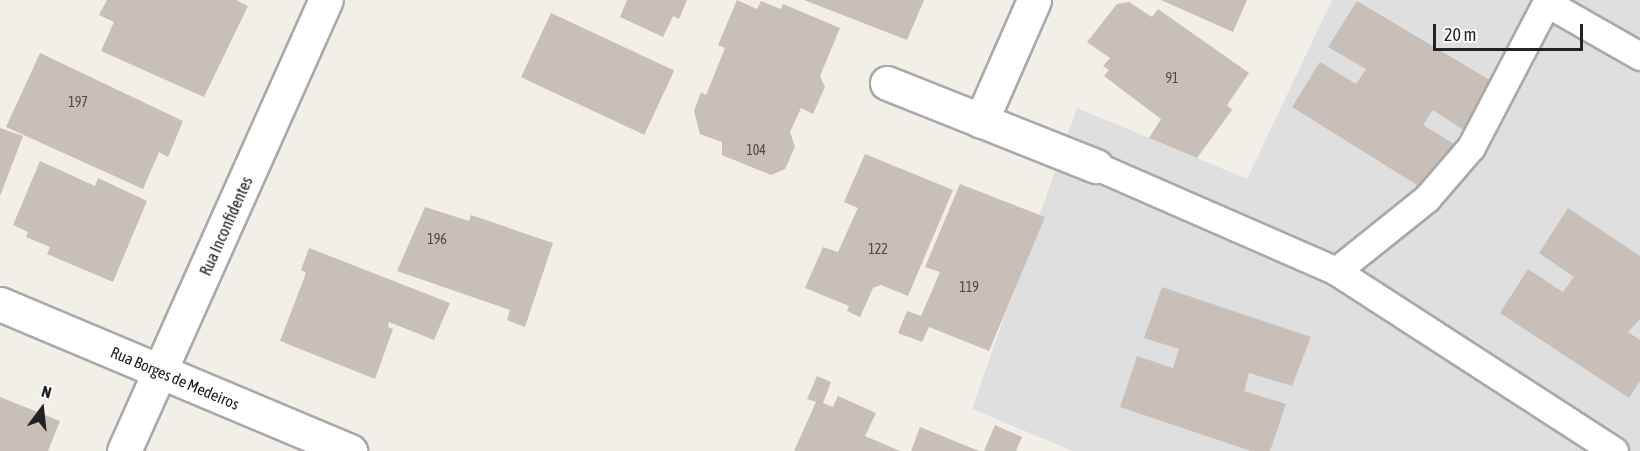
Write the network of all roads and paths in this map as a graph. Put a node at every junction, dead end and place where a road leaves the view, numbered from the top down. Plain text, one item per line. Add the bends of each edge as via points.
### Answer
1 (326, 0) edge
2 (1034, 0) edge
3 (1548, 1) edge
4 (1640, 56) edge
5 (887, 83) dead end
6 (981, 121) junction
7 (1096, 166) joint
8 (1336, 271) junction
9 (0, 304) edge
10 (160, 372) junction
11 (124, 451) edge
12 (350, 451) edge
13 (1614, 451) edge

1 - 10 street, Rua Inconfidentes
2 - 6 street
3 - 4 lane
3 - 8 lane via 1471,147 1427,198
5 - 6 street
6 - 7 street
7 - 8 lane
8 - 13 lane
9 - 10 street, Rua Borges de Medeiros
10 - 11 street, Rua Inconfidentes
10 - 12 street, Rua Borges de Medeiros

